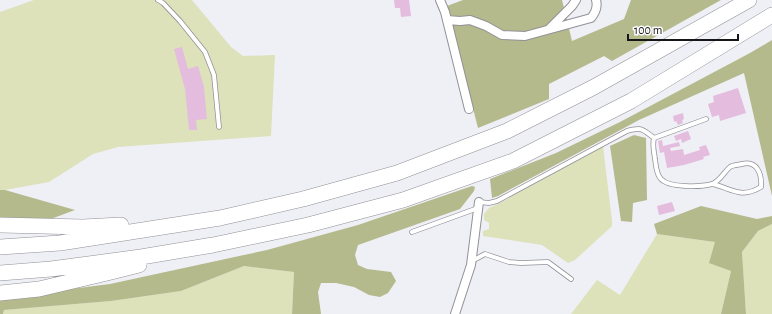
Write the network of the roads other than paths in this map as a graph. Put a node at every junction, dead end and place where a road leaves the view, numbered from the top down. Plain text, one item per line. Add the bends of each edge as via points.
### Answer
1 (158, 0) edge
2 (440, 0) edge
3 (576, 0) edge
4 (596, 0) edge
5 (749, 0) edge
6 (772, 15) edge
7 (447, 20) junction
8 (550, 29) junction
9 (470, 109) dead end
10 (706, 119) dead end
11 (219, 127) dead end
12 (654, 138) junction
13 (713, 184) junction
14 (478, 205) junction
15 (186, 223) junction
16 (0, 225) edge
17 (412, 232) dead end
18 (213, 245) junction
19 (0, 247) edge
20 (472, 261) junction
21 (0, 273) edge
22 (571, 279) dead end
23 (0, 293) edge
24 (455, 314) edge

1 - 11 lane via 180,21 204,52 214,75
2 - 7 street
3 - 8 street
4 - 8 street via 596,12 591,18
5 - 15 highway via 594,87 507,131 397,173 303,199
6 - 18 highway via 631,102 513,161 403,200 308,225
7 - 8 street via 470,20 502,35 525,36
7 - 9 street
10 - 12 lane
12 - 13 lane via 652,144 658,175 662,180 685,186
12 - 14 lane via 642,129 627,131 497,201
13 - 13 lane via 729,168 747,162 758,169 761,179 761,187 745,193
14 - 17 lane
14 - 20 street
15 - 16 highway via 83,227
15 - 19 highway via 60,243
18 - 21 highway via 119,260
18 - 23 highway via 107,274 39,289
20 - 22 lane via 484,254 509,262 548,262
20 - 24 street

